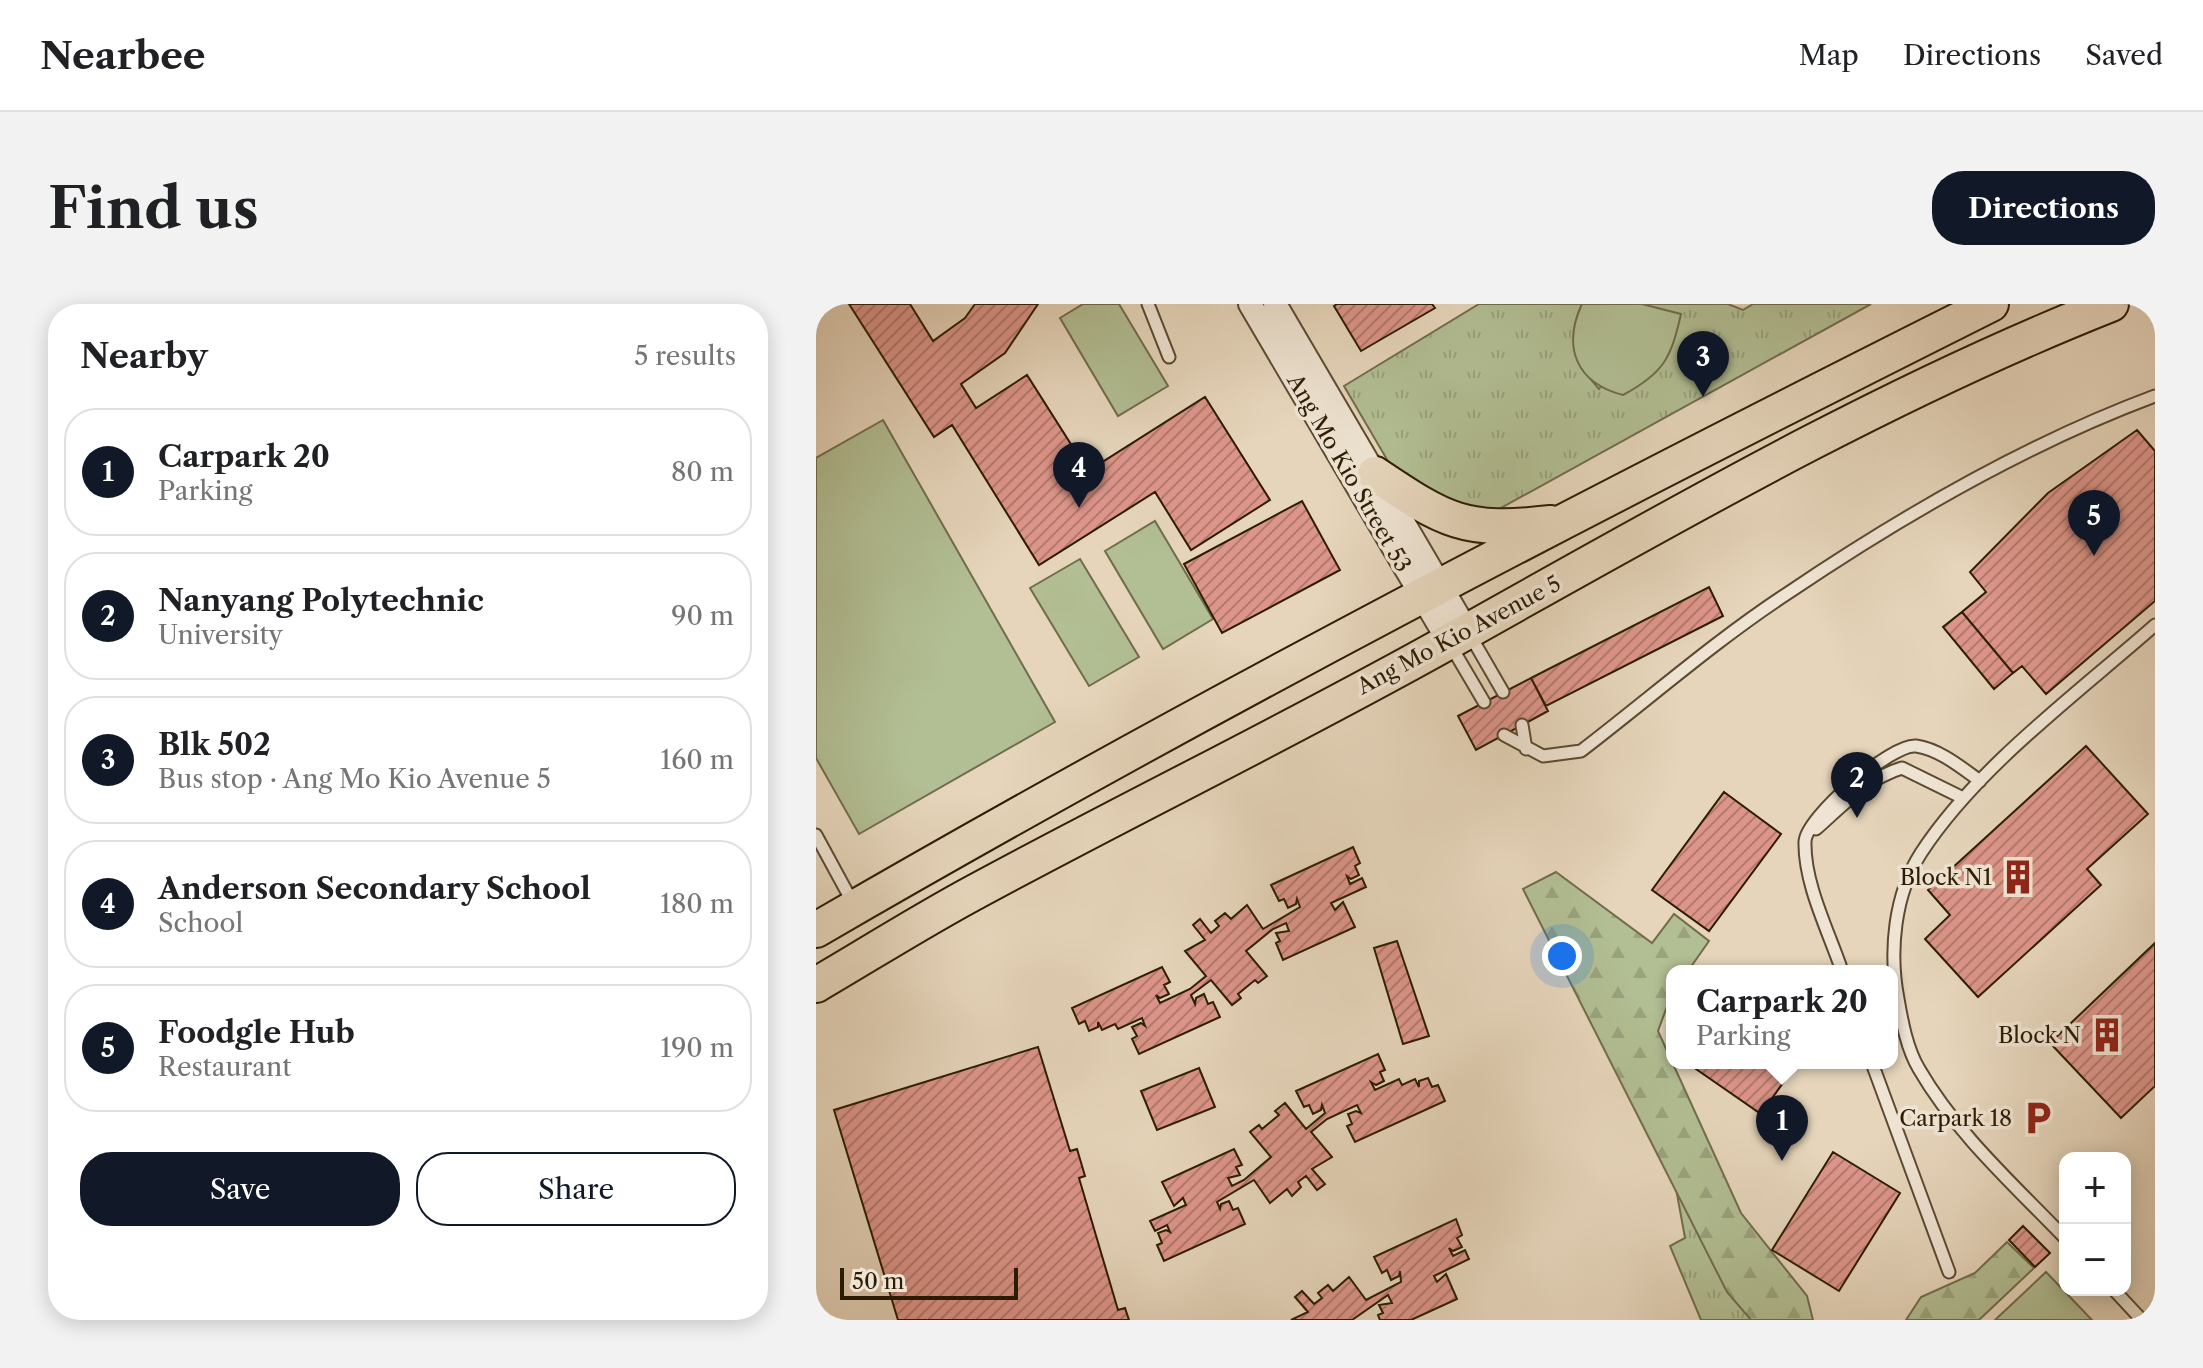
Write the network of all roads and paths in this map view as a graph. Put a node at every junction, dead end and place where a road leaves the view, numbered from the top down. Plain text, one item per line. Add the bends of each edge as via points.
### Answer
1 (1148, 304) edge
2 (1250, 304) edge
3 (1275, 304) edge
4 (1991, 304) edge
5 (2111, 304) edge
6 (1169, 357) dead end
7 (2155, 396) edge
8 (1375, 474) junction
9 (1567, 522) junction
10 (1432, 592) junction
11 (2155, 625) edge
12 (1458, 636) junction
13 (1503, 691) dead end
14 (1484, 701) dead end
15 (1522, 725) dead end
16 (1504, 735) dead end
17 (1526, 749) junction
18 (1980, 781) junction
19 (1963, 798) junction
20 (816, 835) edge
21 (1805, 839) junction
22 (855, 907) junction
23 (816, 930) edge
24 (1840, 965) edge
25 (1891, 965) edge
26 (816, 985) edge
27 (1898, 1003) edge
28 (1874, 1069) edge
29 (2059, 1232) edge
30 (1949, 1272) dead end
31 (2120, 1296) edge
32 (2142, 1320) edge

1 - 6 lane
2 - 10 street, Ang Mo Kio Street 53
3 - 8 street, Ang Mo Kio Street 53
4 - 9 main road
5 - 12 main road, Ang Mo Kio Avenue 5 via 1870,413
7 - 17 lane via 2093,419 1950,494 1786,593 1581,751 1543,756
8 - 9 main road via 1422,506 1461,524 1512,528
8 - 10 street, Ang Mo Kio Street 53
9 - 10 main road
10 - 12 street, Ang Mo Kio Street 53
10 - 22 main road via 1048,797
11 - 18 lane
12 - 13 lane
12 - 14 lane via 1472,682
12 - 26 main road, Ang Mo Kio Avenue 5 via 972,894
15 - 17 lane
16 - 17 lane
18 - 19 lane
18 - 21 lane via 1915,745 1896,750 1824,809
19 - 21 lane via 1902,768 1863,788
19 - 25 lane via 1919,855 1898,909
20 - 22 lane
21 - 24 lane via 1809,869
22 - 23 main road
27 - 29 lane via 1917,1066 1949,1116
28 - 30 lane
31 - 32 lane

